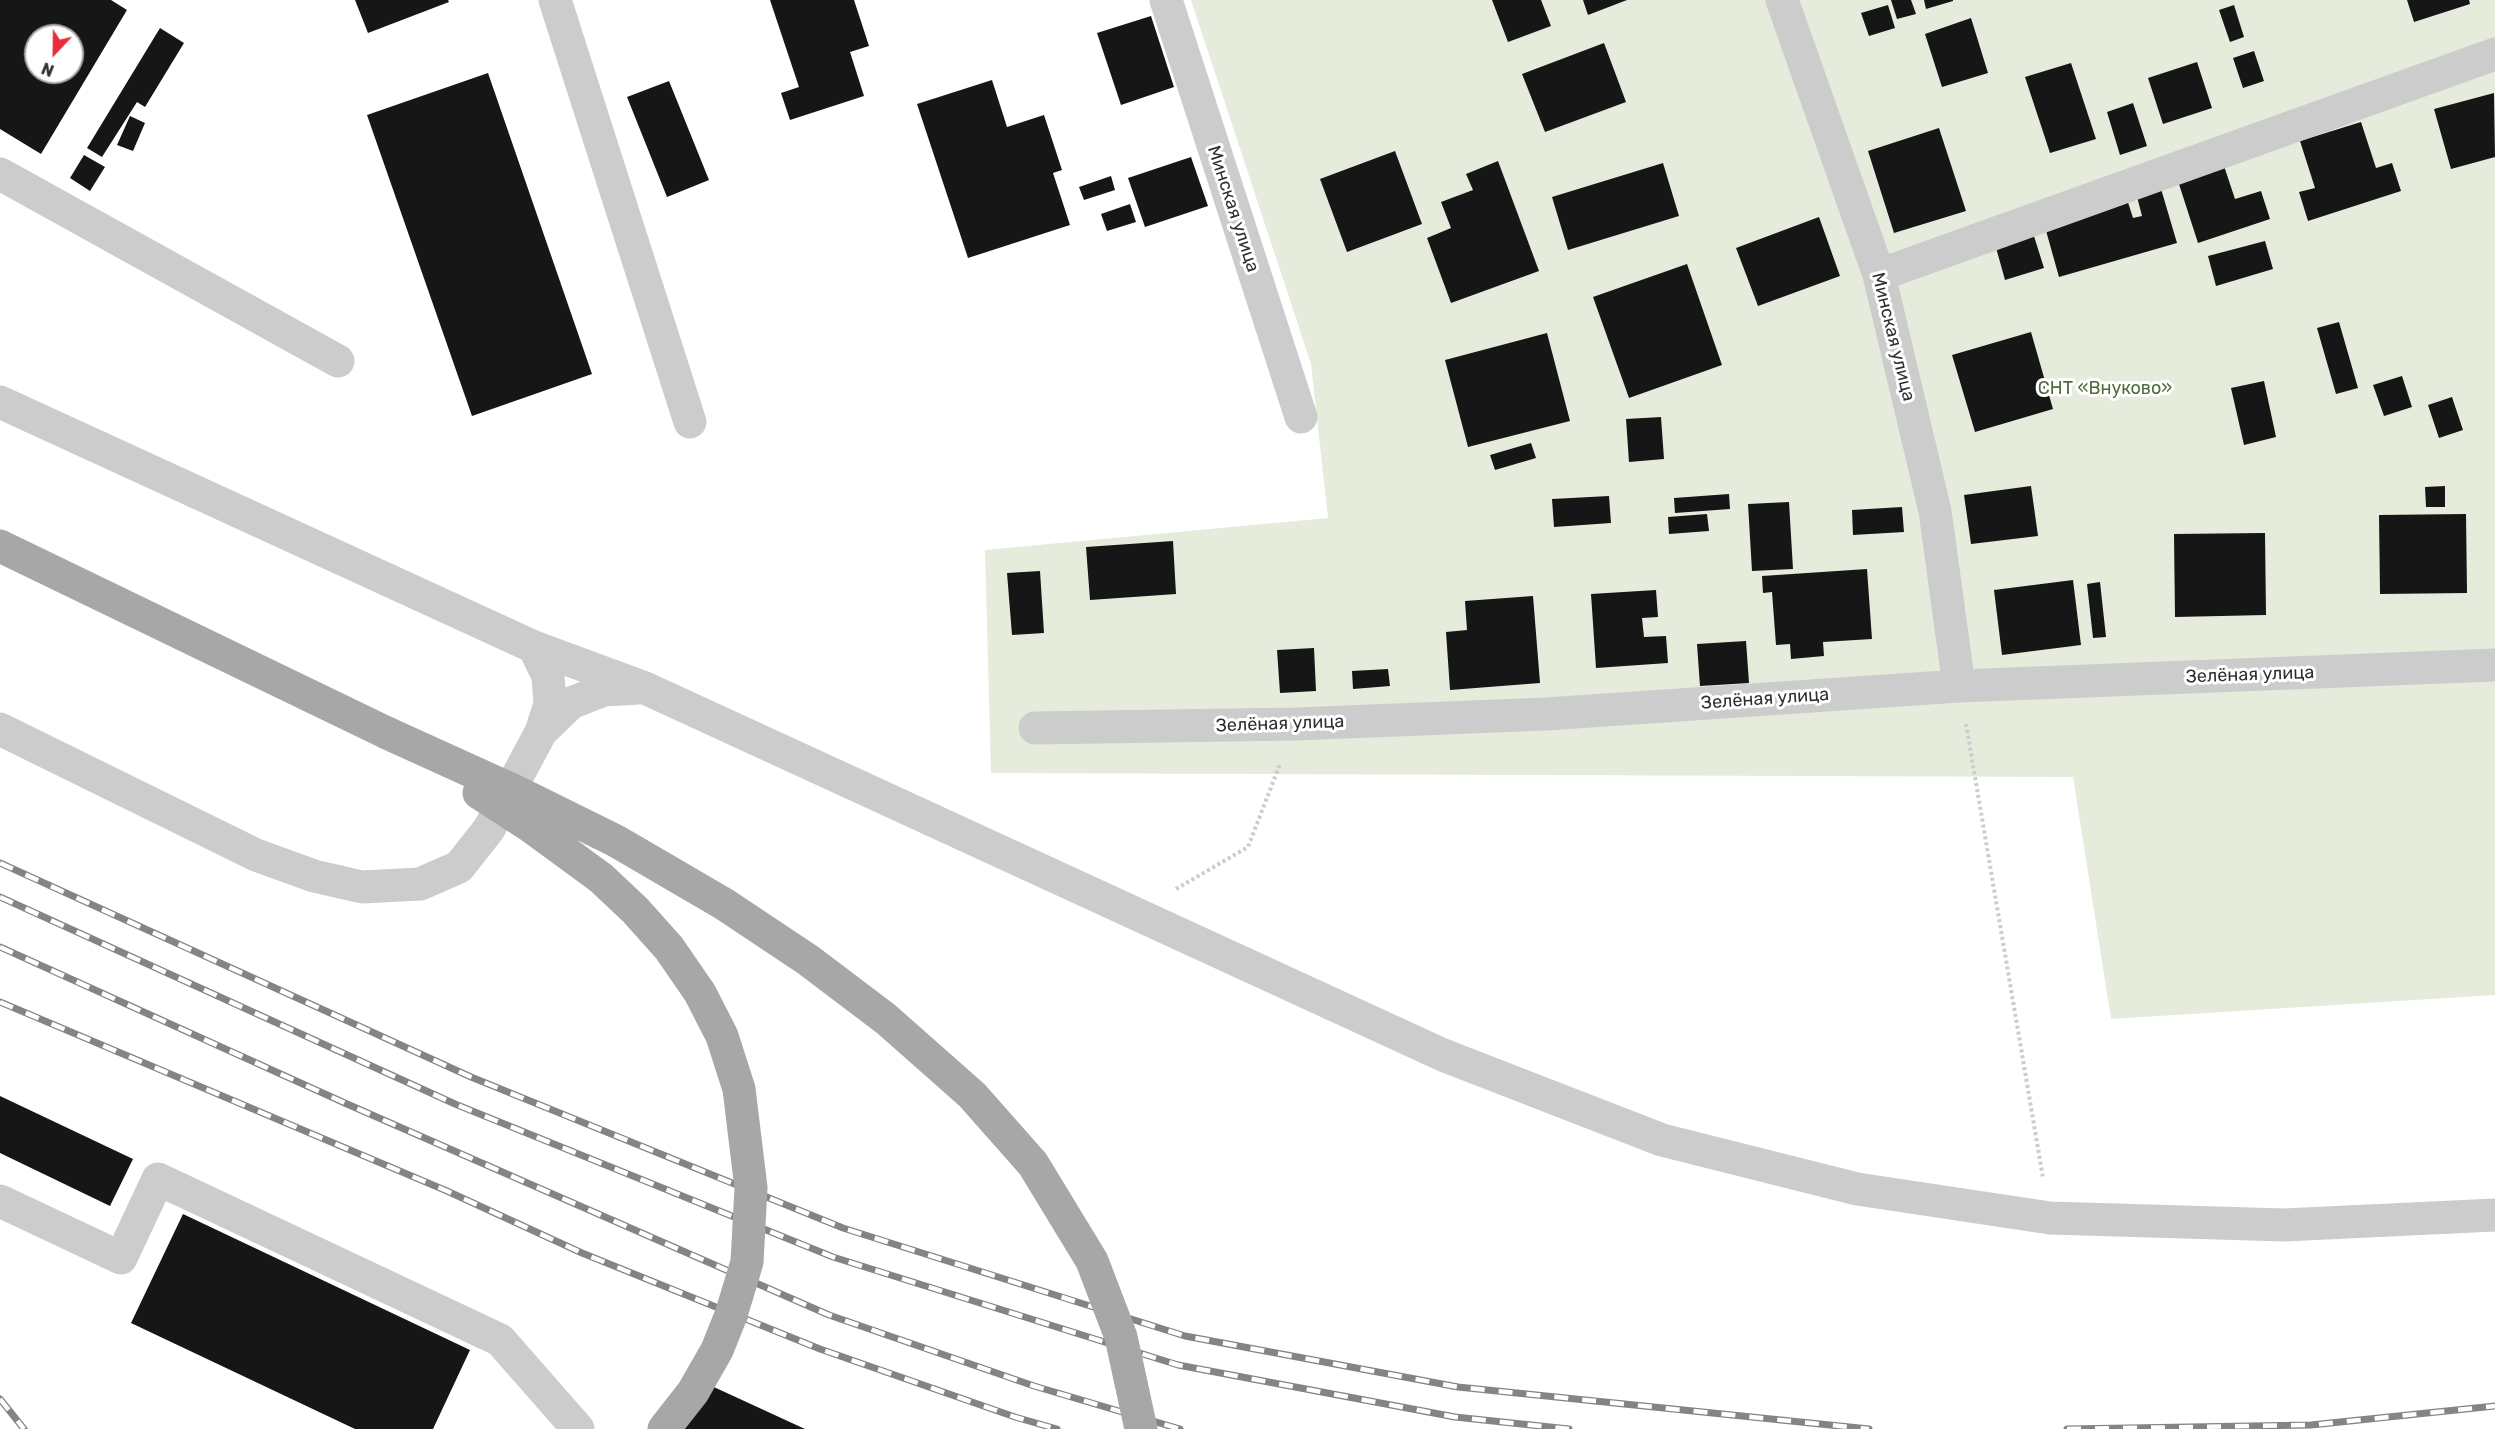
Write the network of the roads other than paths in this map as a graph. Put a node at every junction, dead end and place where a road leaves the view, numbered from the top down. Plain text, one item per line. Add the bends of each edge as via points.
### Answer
1 (555, 0) edge
2 (1166, 0) edge
3 (1782, 0) edge
4 (2495, 54) edge
5 (0, 174) edge
6 (1879, 275) junction
7 (338, 361) dead end
8 (0, 402) edge
9 (1301, 417) dead end
10 (690, 422) dead end
11 (0, 546) edge
12 (534, 647) junction
13 (2495, 666) edge
14 (1959, 686) junction
15 (645, 688) junction
16 (1035, 728) dead end
17 (0, 729) edge
18 (541, 732) junction
19 (387, 733) junction
20 (0, 1201) edge
21 (2495, 1215) edge
22 (578, 1429) edge
23 (664, 1429) edge
24 (1141, 1429) edge

1 - 10 street
2 - 9 street, Минская улица
3 - 6 street, Минская улица
4 - 6 street
5 - 7 street
6 - 14 street, Минская улица via 1935,511
8 - 12 street
11 - 19 main road
12 - 15 street
12 - 18 street via 548,676 550,704
13 - 14 street, Зелёная улица
14 - 16 street, Зелёная улица via 1546,714 1296,724
15 - 18 street via 604,690 571,703
15 - 21 street via 1443,1055 1662,1140 1857,1189 2050,1218 2284,1225
17 - 18 street via 256,855 314,876 362,887 420,884 459,867 489,829
19 - 23 main road, bridge via 602,878 669,948 700,993 722,1036 739,1089 751,1188 747,1262 717,1350 693,1392
19 - 24 main road, bridge via 616,841 724,904 886,1019 972,1095 1032,1164 1092,1260 1121,1337
20 - 22 street via 122,1258 158,1179 500,1340

